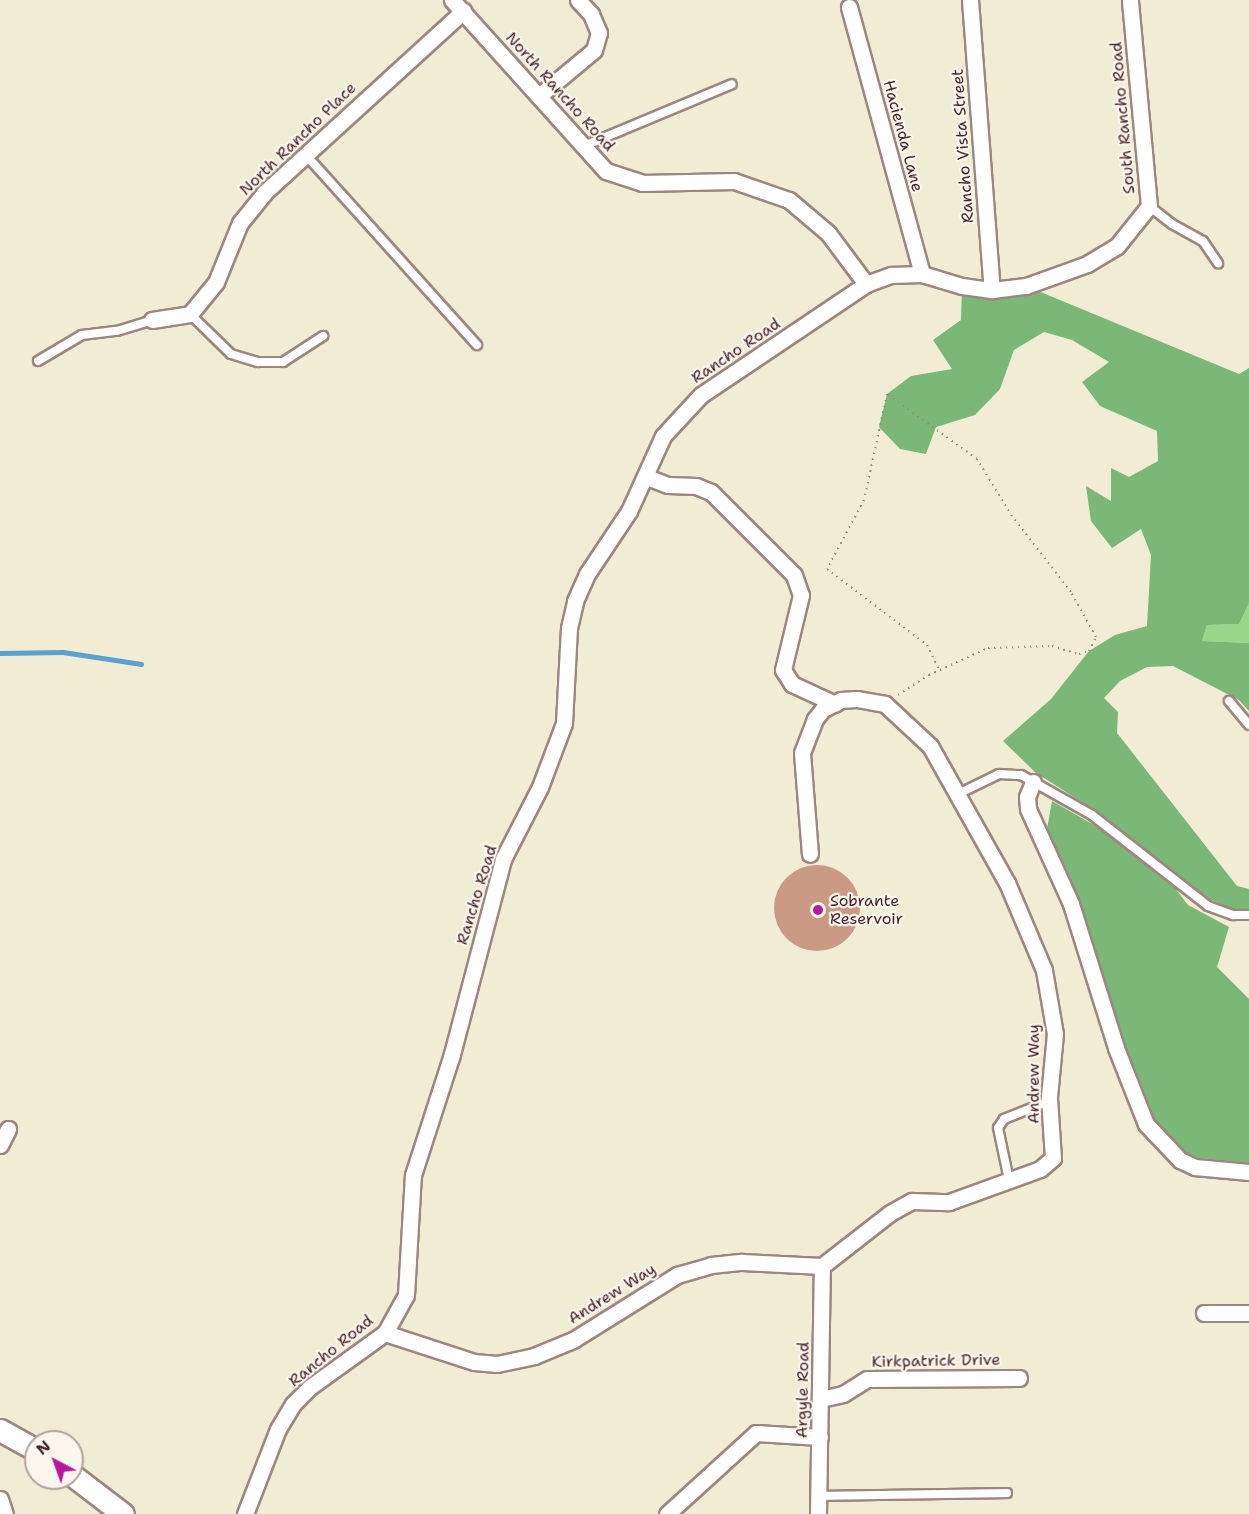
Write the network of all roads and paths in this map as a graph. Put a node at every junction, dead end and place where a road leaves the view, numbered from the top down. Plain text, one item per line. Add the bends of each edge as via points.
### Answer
1 (452, 0) edge
2 (578, 0) edge
3 (970, 0) edge
4 (1130, 0) edge
5 (849, 7) dead end
6 (463, 11) junction
7 (732, 84) dead end
8 (540, 95) junction
9 (583, 147) junction
10 (305, 154) junction
11 (1149, 206) junction
12 (1218, 263) dead end
13 (922, 274) junction
14 (866, 284) junction
15 (992, 290) junction
16 (190, 314) junction
17 (152, 320) joint
18 (323, 336) dead end
19 (477, 345) dead end
20 (38, 361) dead end
21 (646, 477) junction
22 (939, 670) junction
23 (1229, 701) dead end
24 (835, 704) junction
25 (885, 704) junction
26 (1249, 725) edge
27 (1033, 782) junction
28 (958, 794) junction
29 (810, 854) dead end
30 (1249, 915) edge
31 (1049, 1101) junction
32 (8, 1129) dead end
33 (0, 1145) edge
34 (1249, 1172) edge
35 (1010, 1182) junction
36 (822, 1266) junction
37 (1204, 1313) dead end
38 (1249, 1313) edge
39 (385, 1333) junction
40 (1019, 1378) dead end
41 (821, 1399) junction
42 (1, 1434) edge
43 (820, 1437) junction
44 (24, 1445) edge
45 (84, 1484) edge
46 (1007, 1493) dead end
47 (818, 1496) junction
48 (0, 1499) edge
49 (6, 1514) edge
50 (123, 1514) edge
51 (245, 1514) edge
52 (667, 1514) edge
53 (818, 1514) edge

1 - 6 street, North Rancho Road
2 - 8 street via 591,14 599,33 594,50
3 - 15 street, Rancho Vista Street
4 - 11 street, South Rancho Road
5 - 13 street, Hacienda Lane
6 - 8 street, North Rancho Road
6 - 10 street, North Rancho Place
7 - 9 lane
8 - 9 street, North Rancho Road
9 - 14 street, North Rancho Road via 606,171 642,183 734,181 789,200 828,232
10 - 16 street, North Rancho Place via 240,223 216,282
10 - 19 lane
11 - 12 lane via 1203,241
11 - 15 street, South Rancho Road via 1117,246 1087,264 1026,286
13 - 14 street, South Rancho Road via 891,275
13 - 15 street, South Rancho Road
14 - 21 street, Rancho Road via 701,395 663,436
16 - 17 street
16 - 18 lane via 231,354 258,362 283,362
17 - 20 lane via 117,332 82,335
21 - 24 street via 711,492 794,575 801,595 783,670 792,684
21 - 39 street, Rancho Road via 629,511 586,574 575,601 569,628 564,723 540,787 503,859 452,1054 415,1166 406,1295
22 - 22 path via 988,648 1052,646 1079,654 1089,651 1096,637 1071,592 1011,516 977,459 887,394 864,500 827,569 927,645
22 - 25 path
23 - 26 lane
24 - 25 street via 856,699
24 - 29 street via 815,719 802,753
25 - 28 street, Andrew Way via 930,746
27 - 28 lane via 1021,775 999,774
27 - 30 lane via 1092,815 1208,906 1233,915
27 - 34 street via 1027,797 1028,809 1071,904 1116,1048 1146,1124 1180,1160 1195,1167
28 - 31 street, Andrew Way via 1007,883 1044,970 1055,1034
31 - 35 street, Andrew Way via 1053,1158 1040,1169
31 - 35 lane via 1004,1119 998,1128
32 - 33 street
35 - 36 street, Andrew Way via 948,1202 912,1201 890,1213
36 - 39 street, Andrew Way via 742,1262 711,1265 657,1286 573,1340 534,1356 497,1365 450,1356
36 - 41 street, Argyle Road
37 - 38 street
39 - 51 street, Rancho Road via 310,1387 293,1404 278,1429
40 - 41 street, Kirkpatrick Drive via 867,1379 843,1394
41 - 43 street, Argyle Road
42 - 44 main road
43 - 47 street, Argyle Road
43 - 52 street via 756,1433
45 - 50 main road
46 - 47 lane
47 - 53 street, Argyle Road
48 - 49 street

